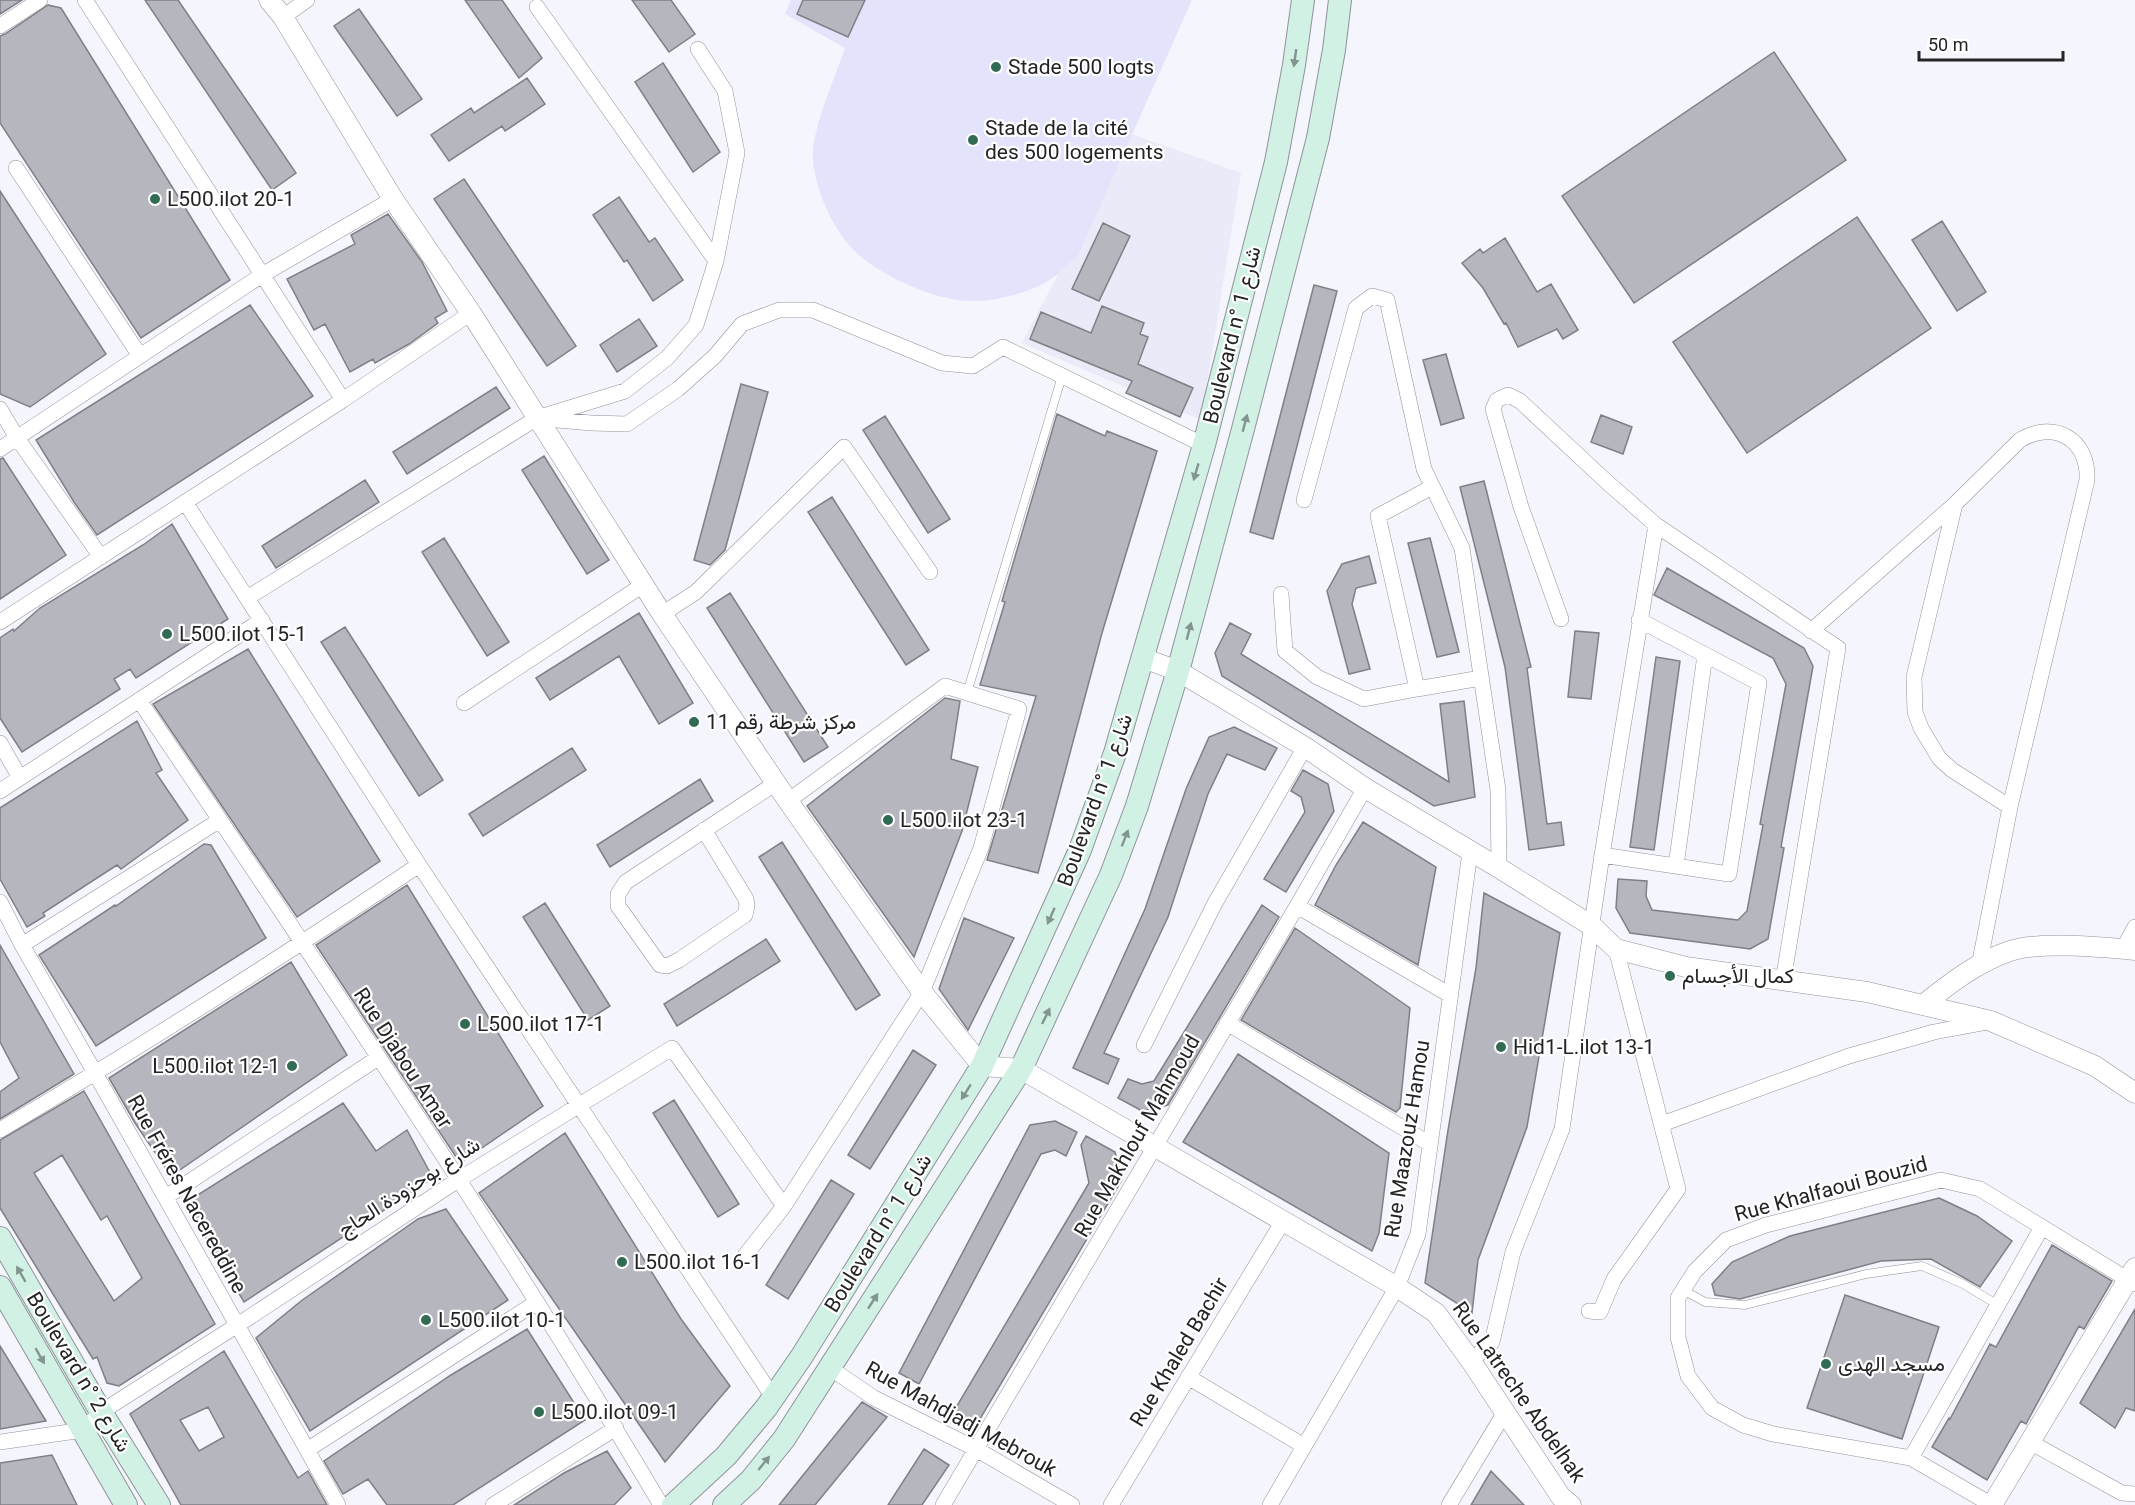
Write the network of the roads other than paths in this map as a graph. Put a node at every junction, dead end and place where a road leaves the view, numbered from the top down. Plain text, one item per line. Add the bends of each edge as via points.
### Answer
1 (40, 0) edge
2 (85, 0) edge
3 (269, 0) edge
4 (307, 0) edge
5 (1304, 0) edge
6 (1340, 0) edge
7 (537, 7) dead end
8 (283, 17) junction
9 (0, 26) edge
10 (698, 49) dead end
11 (16, 168) dead end
12 (393, 199) junction
13 (716, 261) junction
14 (262, 275) junction
15 (471, 313) junction
16 (140, 356) junction
17 (1062, 376) junction
18 (343, 400) junction
19 (0, 409) edge
20 (537, 418) junction
21 (17, 438) junction
22 (1204, 445) junction
23 (0, 450) edge
24 (1432, 486) junction
25 (1304, 500) dead end
26 (185, 502) junction
27 (1955, 504) junction
28 (1656, 525) junction
29 (101, 556) junction
30 (930, 572) dead end
31 (643, 585) junction
32 (1281, 594) dead end
33 (247, 598) junction
34 (662, 614) junction
35 (1561, 619) dead end
36 (262, 620) junction
37 (1639, 620) junction
38 (0, 622) edge
39 (1811, 631) junction
40 (1705, 655) junction
41 (1143, 658) junction
42 (1178, 671) junction
43 (1481, 678) junction
44 (1417, 689) junction
45 (967, 693) junction
46 (139, 700) junction
47 (464, 703) dead end
48 (0, 742) edge
49 (1305, 747) junction
50 (21, 778) junction
51 (776, 783) junction
52 (1365, 788) junction
53 (0, 791) edge
54 (788, 801) junction
55 (2010, 807) junction
56 (220, 820) junction
57 (705, 830) junction
58 (1470, 852) junction
59 (1602, 855) junction
60 (419, 865) junction
61 (1676, 866) junction
62 (1499, 868) junction
63 (0, 902) edge
64 (1297, 906) junction
65 (1592, 926) junction
66 (2135, 927) edge
67 (303, 943) junction
68 (22, 945) junction
69 (1616, 949) junction
70 (2129, 950) edge
71 (1979, 966) junction
72 (1783, 981) junction
73 (922, 992) junction
74 (1450, 995) junction
75 (1923, 1005) junction
76 (1991, 1021) junction
77 (1227, 1023) junction
78 (1144, 1045) dead end
79 (378, 1058) junction
80 (982, 1066) junction
81 (1021, 1069) junction
82 (96, 1073) junction
83 (2135, 1093) edge
84 (579, 1105) junction
85 (1662, 1124) junction
86 (0, 1130) edge
87 (1430, 1144) junction
88 (1156, 1147) junction
89 (458, 1180) junction
90 (166, 1197) junction
91 (783, 1206) junction
92 (1283, 1221) junction
93 (2042, 1227) junction
94 (0, 1238) edge
95 (744, 1257) dead end
96 (2133, 1277) edge
97 (0, 1287) edge
98 (1397, 1287) junction
99 (1683, 1290) junction
100 (537, 1302) junction
101 (1998, 1305) junction
102 (1589, 1311) dead end
103 (236, 1326) junction
104 (1471, 1361) junction
105 (830, 1368) junction
106 (1188, 1377) junction
107 (773, 1397) junction
108 (101, 1412) junction
109 (1505, 1412) junction
110 (616, 1428) junction
111 (82, 1430) junction
112 (0, 1442) edge
113 (2030, 1442) junction
114 (1304, 1446) junction
115 (976, 1449) junction
116 (308, 1450) junction
117 (1911, 1458) junction
118 (2135, 1494) edge
119 (126, 1505) edge
120 (159, 1505) edge
121 (338, 1505) edge
122 (493, 1505) edge
123 (662, 1505) edge
124 (673, 1505) edge
125 (724, 1505) edge
126 (943, 1505) edge
127 (1072, 1505) edge
128 (1111, 1505) edge
129 (1270, 1505) edge
130 (1449, 1505) edge
131 (1571, 1505) edge
132 (1992, 1505) edge

1 - 9 street
2 - 14 street
3 - 8 street
4 - 8 street
5 -> 22 main road, Boulevard n° شارع 1 via 1276,162
42 -> 6 main road, Boulevard n° شارع 1 via 1318,138
7 - 13 street
8 - 12 street
10 - 13 street via 725,91 737,153
11 - 16 street
12 - 14 street
12 - 15 street
13 - 20 street via 696,325 667,358 625,391
14 - 16 street
14 - 18 street
15 - 18 street
15 - 20 street
16 - 21 street
17 - 20 street via 1003,347 972,366 942,363 813,310 779,310 742,324 715,356 678,389 627,424
17 - 22 street
17 - 45 lane
18 - 26 street
19 - 21 street
20 - 31 street
20 - 33 street
21 - 23 street
21 - 29 street
22 -> 41 main road, Boulevard n° شارع 1
24 - 25 street via 1424,470 1387,300 1372,296 1356,308
24 - 43 street via 1462,548
24 - 44 street via 1378,516
26 - 29 street
26 - 33 street
27 - 39 street
27 - 55 street via 1914,677 1916,712 1939,758
27 - 55 street via 2020,440 2041,431 2063,434 2080,448 2085,458 2087,480
28 - 35 street via 1520,401 1508,395 1497,400 1493,409 1521,507
28 - 37 street
28 - 39 street
29 - 38 street
30 - 34 street via 844,447 696,592
31 - 34 street
31 - 47 street
32 - 44 street via 1286,651 1317,677 1364,699
33 - 36 street
34 - 51 street
36 - 46 street
36 - 60 street
37 - 40 street
37 - 59 street
39 - 72 street via 1838,648
40 - 61 street
40 - 61 street via 1759,683 1729,874
41 - 42 street
41 -> 80 main road, Boulevard n° شارع 1 via 1115,753 1080,850
42 - 49 street
81 -> 42 main road, Boulevard n° شارع 1 via 1111,875 1137,806
43 - 44 street
43 - 62 street via 1498,790
45 - 54 street via 945,686
45 - 73 street via 1019,710 981,848
46 - 50 street
46 - 56 street, Rue Djabou Amar
48 - 50 street
49 - 52 street
49 - 78 street via 1215,903
50 - 53 street
51 - 54 street
51 - 57 street
52 - 58 street
52 - 64 street, Rue Makhlouf Mahmoud
54 - 73 street
55 - 71 street
56 - 67 street, Rue Djabou Amar
56 - 68 street
57 - 57 street via 746,899 745,915 679,960 660,965 618,906 618,894 626,882
58 - 62 street
58 - 74 street, Rue Maazouz Hamou
59 - 61 street
59 - 65 street
60 - 67 street
60 - 84 street
62 - 65 street
63 - 68 street, Rue Fréres Nacereddine
64 - 74 street
64 - 77 street, Rue Makhlouf Mahmoud
65 - 69 street
65 - 104 street via 1562,1129 1514,1252 1492,1342
66 - 70 street
67 - 79 street, Rue Djabou Amar
67 - 82 street
68 - 82 street, Rue Fréres Nacereddine
69 - 72 street via 1686,967
69 - 85 street
70 - 71 street via 2030,947 2012,950
71 - 75 street
72 - 75 street via 1867,992
73 - 80 street
73 - 91 street
74 - 87 street, Rue Maazouz Hamou
75 - 76 street
76 - 83 street via 2095,1066
76 - 85 street via 1849,1056
77 - 87 street
77 - 88 street, Rue Makhlouf Mahmoud
79 - 89 street, Rue Djabou Amar
79 - 90 street
80 - 81 street
80 -> 107 main road, Boulevard n° شارع 1
81 - 88 street, Rue Latreche Abdelhak
105 -> 81 main road, Boulevard n° شارع 1
82 - 86 street
82 - 90 street, Rue Fréres Nacereddine
84 - 89 street, شارع بوحزودة الحاج
84 - 91 street, شارع بوحزودة الحاج via 672,1048
84 - 107 street
85 - 102 street via 1678,1189 1614,1279 1600,1312
87 - 98 street, Rue Maazouz Hamou via 1418,1234
88 - 92 street, Rue Latreche Abdelhak
88 - 115 street, Rue Makhlouf Mahmoud
89 - 100 street, Rue Djabou Amar
89 - 103 street, شارع بوحزودة الحاج
90 - 103 street, Rue Fréres Nacereddine
91 - 95 street
92 - 98 street, Rue Latreche Abdelhak
92 - 106 street, Rue Khaled Bachir
93 - 96 street, Rue Khalfaoui Bouzid
93 - 99 street, Rue Khalfaoui Bouzid via 1980,1189 1941,1180 1766,1225 1726,1240 1695,1271
93 - 101 street
108 -> 94 main road, Boulevard n° شارع 2
96 - 113 street
97 -> 111 main road, Boulevard n° شارع 2
98 - 104 street, Rue Latreche Abdelhak via 1436,1313
98 - 114 street, Rue Maazouz Hamou
99 - 101 lane via 1705,1302 1745,1305 1866,1274 1923,1266
99 - 117 street, Rue Khalfaoui Bouzid via 1678,1298 1678,1337 1688,1376 1712,1408 1743,1425 1773,1434
100 - 110 street, Rue Djabou Amar
100 - 116 street
101 - 117 street
103 - 108 street, شارع بوحزودة الحاج
103 - 116 street, Rue Fréres Nacereddine
104 - 109 street, Rue Latreche Abdelhak
105 - 115 street, Rue Mahdjadj Mebrouk via 874,1398
125 -> 105 main road, Boulevard n° شارع 1 via 751,1480 784,1439
106 - 114 street
106 - 128 street, Rue Khaled Bachir
107 - 124 main road, Boulevard n° شارع 1 via 726,1456
108 - 111 street, شارع بوحزودة الحاج
108 - 120 main road, Boulevard n° شارع 2
109 - 130 street
109 - 131 street, Rue Latreche Abdelhak via 1561,1497
110 - 122 street
110 - 123 street, Rue Djabou Amar
111 - 112 street
111 - 119 main road, Boulevard n° شارع 2
113 - 118 street via 2122,1493
113 - 132 street
114 - 129 street, Rue Maazouz Hamou
115 - 126 street, Rue Makhlouf Mahmoud
115 - 127 street, Rue Mahdjadj Mebrouk
116 - 121 street, Rue Fréres Nacereddine
117 - 132 street, Rue Khalfaoui Bouzid

